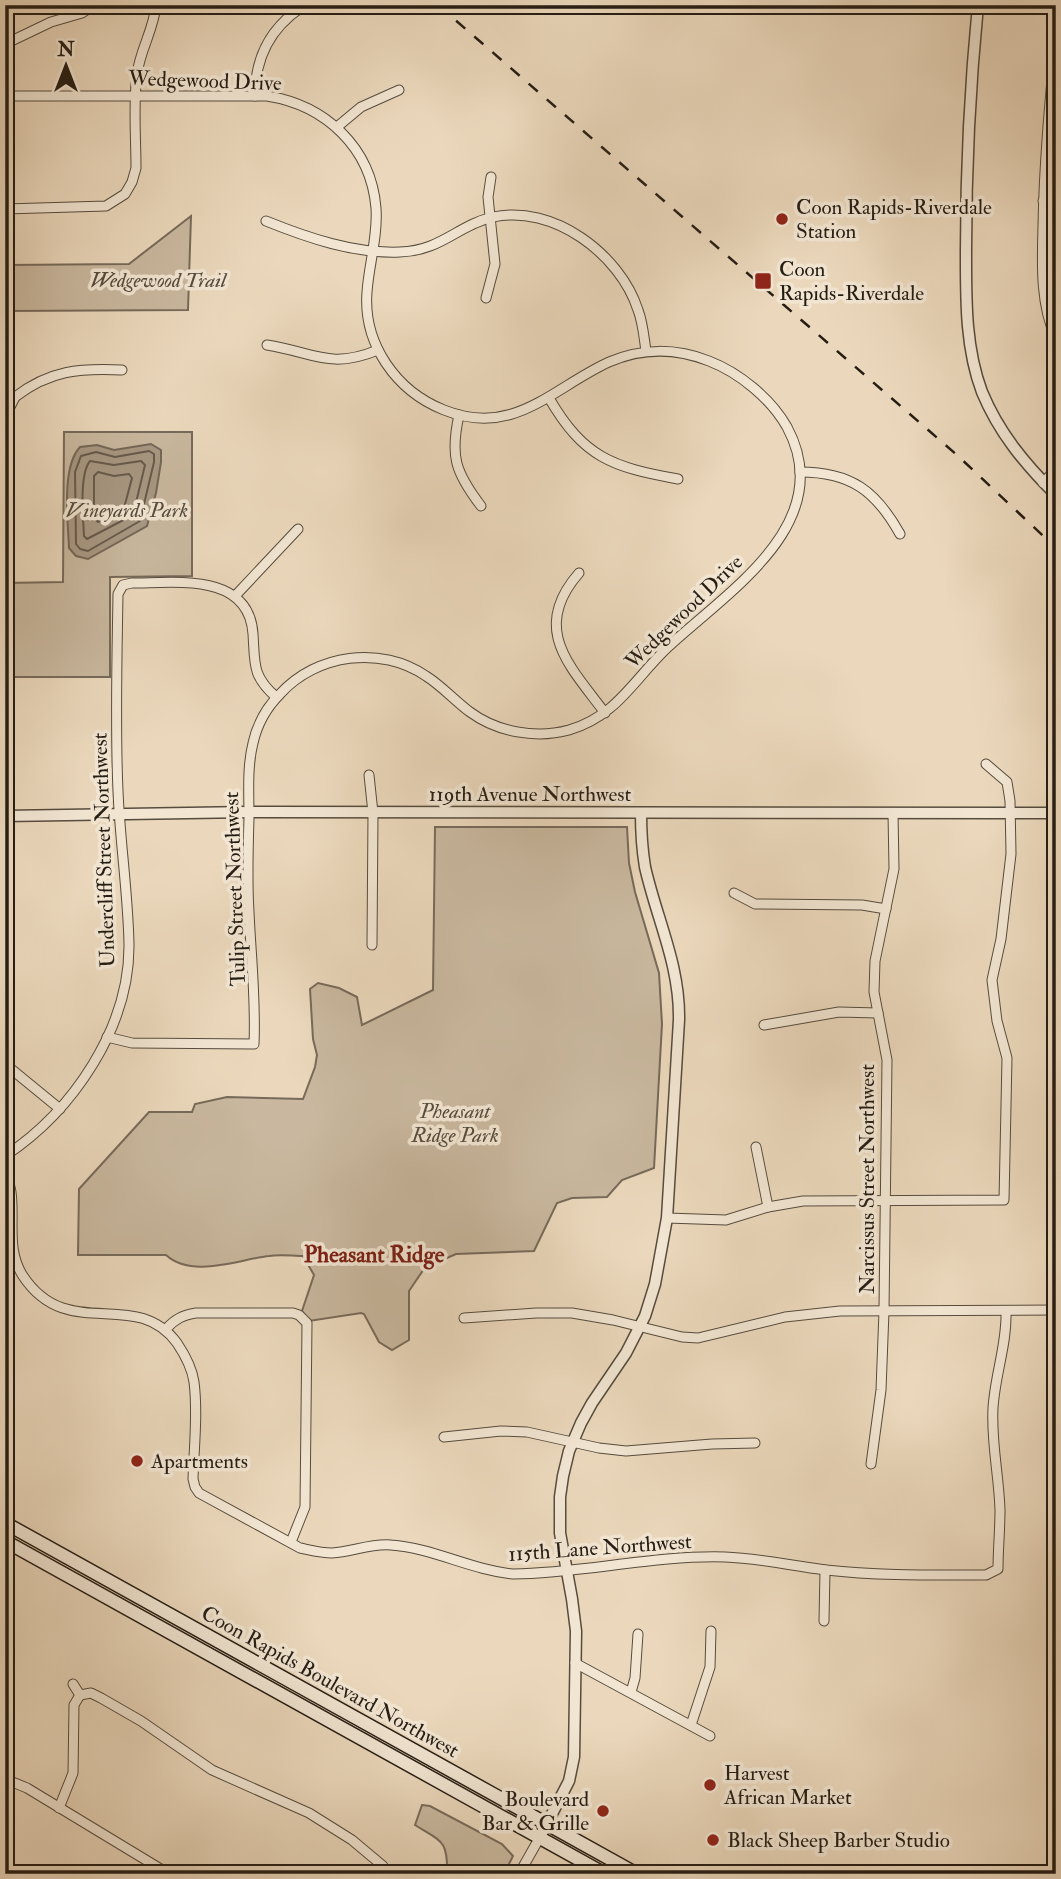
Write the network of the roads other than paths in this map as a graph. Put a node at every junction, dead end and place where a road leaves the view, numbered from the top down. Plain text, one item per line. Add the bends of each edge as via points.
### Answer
1 (94, 5) edge
2 (156, 5) edge
3 (978, 5) edge
4 (302, 7) dead end
5 (1056, 36) edge
6 (5, 44) edge
7 (1053, 87) edge
8 (399, 90) dead end
9 (5, 96) edge
10 (136, 96) junction
11 (255, 96) junction
12 (337, 127) junction
13 (491, 177) dead end
14 (1043, 201) junction
15 (1056, 201) edge
16 (5, 208) edge
17 (491, 217) junction
18 (267, 221) dead end
19 (373, 251) junction
20 (486, 298) dead end
21 (1056, 338) edge
22 (267, 345) dead end
23 (377, 350) junction
24 (646, 351) junction
25 (122, 370) dead end
26 (5, 391) edge
27 (15, 397) junction
28 (549, 398) junction
29 (459, 415) junction
30 (5, 417) edge
31 (1056, 469) edge
32 (800, 472) junction
33 (678, 479) dead end
34 (1043, 483) junction
35 (1056, 495) edge
36 (481, 506) dead end
37 (298, 529) dead end
38 (900, 534) dead end
39 (579, 573) dead end
40 (235, 596) junction
41 (276, 697) junction
42 (605, 713) junction
43 (986, 764) dead end
44 (369, 775) dead end
45 (249, 812) junction
46 (373, 813) junction
47 (641, 813) junction
48 (892, 813) junction
49 (1010, 813) junction
50 (1056, 813) edge
51 (119, 815) junction
52 (5, 816) edge
53 (733, 893) dead end
54 (886, 909) junction
55 (372, 945) dead end
56 (878, 1013) junction
57 (764, 1025) dead end
58 (107, 1037) junction
59 (5, 1064) edge
60 (60, 1109) junction
61 (756, 1147) dead end
62 (5, 1156) edge
63 (5, 1171) edge
64 (886, 1200) junction
65 (768, 1207) junction
66 (667, 1219) junction
67 (1056, 1310) edge
68 (884, 1311) junction
69 (1006, 1312) junction
70 (464, 1318) dead end
71 (640, 1326) junction
72 (166, 1329) junction
73 (443, 1437) dead end
74 (573, 1441) junction
75 (755, 1443) dead end
76 (872, 1464) dead end
77 (5, 1524) edge
78 (5, 1541) edge
79 (291, 1542) junction
80 (566, 1569) junction
81 (825, 1570) junction
82 (824, 1621) dead end
83 (711, 1632) dead end
84 (638, 1634) dead end
85 (575, 1663) junction
86 (73, 1684) dead end
87 (631, 1692) junction
88 (80, 1695) junction
89 (691, 1725) junction
90 (710, 1737) dead end
91 (1056, 1764) edge
92 (5, 1779) edge
93 (59, 1808) junction
94 (547, 1824) junction
95 (540, 1837) junction
96 (383, 1870) edge
97 (169, 1874) edge
98 (519, 1874) edge
99 (605, 1874) edge
100 (637, 1874) edge
101 (1053, 1874) edge

1 - 6 street
2 - 10 street via 155,22 139,61
3 - 34 street via 966,204 972,359 1002,434
4 - 11 street via 280,24 268,42 258,65
5 - 7 street
7 - 14 street
8 - 12 street via 360,107
9 - 10 street, Wedgewood Drive
10 - 11 street, Wedgewood Drive
10 - 16 street via 135,175 120,198 97,207
11 - 12 street, Wedgewood Drive via 298,104
12 - 19 street, Wedgewood Drive via 370,176 376,208
13 - 17 street
14 - 15 street
14 - 21 street via 1044,292
17 - 19 street via 426,249
17 - 20 street via 495,264
17 - 24 street via 536,216 589,244 629,290 638,308
18 - 19 street via 324,242
19 - 23 street, Wedgewood Drive via 367,305
22 - 23 street via 335,360
23 - 29 street, Wedgewood Drive via 412,392
24 - 28 street, Wedgewood Drive via 605,364
24 - 32 street, Wedgewood Drive via 695,356 738,376 784,422 796,448
25 - 27 street via 94,369 45,377
26 - 27 street
27 - 30 street
28 - 29 street, Wedgewood Drive via 505,415
28 - 33 street via 571,433 603,458
29 - 36 street via 455,461
31 - 34 street
32 - 38 street via 835,475 860,485 878,501
32 - 42 street, Wedgewood Drive via 789,524 756,569 663,652
34 - 35 street
37 - 40 street
39 - 42 street via 558,605 558,642 567,662
40 - 41 street via 253,630 255,670
40 - 51 street, Undercliff Street Northwest via 204,583 132,583 123,585 118,594
41 - 42 street, Wedgewood Drive via 316,668 338,660 372,657 413,668 477,717 512,731 558,732
41 - 45 street, Tulip Street Northwest via 254,739
43 - 49 street via 1007,782
44 - 46 street
45 - 46 street, 119th Avenue Northwest
45 - 51 street, 119th Avenue Northwest
45 - 58 street, Tulip Street Northwest via 254,1044 132,1043
46 - 47 street, 119th Avenue Northwest
46 - 55 street
47 - 48 street, 119th Avenue Northwest
47 - 66 street via 646,869 678,992
48 - 49 street, 119th Avenue Northwest
48 - 54 street, Narcissus Street Northwest via 894,869
49 - 50 street, 119th Avenue Northwest
49 - 64 street via 1011,855 992,980 1007,1058 1004,1199
51 - 52 street, 119th Avenue Northwest
51 - 58 street, Undercliff Street Northwest via 129,945 126,976
53 - 54 street via 755,904
54 - 56 street, Narcissus Street Northwest via 875,961
56 - 57 street via 839,1012
56 - 64 street, Narcissus Street Northwest via 887,1060
58 - 60 street, Undercliff Street Northwest
59 - 60 street
60 - 62 street, Undercliff Street Northwest
61 - 65 street
63 - 72 street via 11,1190 13,1252 17,1266 36,1292 64,1309 143,1317
64 - 65 street via 803,1201
64 - 68 street, Narcissus Street Northwest
65 - 66 street via 726,1220
66 - 71 street via 660,1267
67 - 69 street
68 - 69 street
68 - 71 street via 785,1317 698,1338
68 - 76 street, Narcissus Street Northwest
69 - 81 street, 115th Lane Northwest via 992,1410 1000,1508 998,1569 986,1576
70 - 71 street via 554,1312
71 - 74 street
72 - 79 street, 115th Lane Northwest via 187,1357 194,1381 195,1487
72 - 79 street via 184,1315 196,1313 293,1313 307,1323 305,1507
73 - 74 street via 514,1431
74 - 75 street via 626,1451
74 - 80 street via 559,1510
77 - 94 main road, Coon Rapids Boulevard Northwest
78 - 95 main road, Coon Rapids Boulevard Northwest
79 - 80 street, 115th Lane Northwest via 300,1548 333,1553 392,1545 492,1572 530,1574
80 - 81 street, 115th Lane Northwest via 725,1557
80 - 85 street via 575,1620
81 - 82 street
83 - 89 street via 710,1667
84 - 87 street
85 - 87 street
85 - 94 street via 572,1773
86 - 88 street
87 - 89 street
88 - 93 street via 74,1705 73,1773
88 - 96 street via 91,1693 101,1698 212,1770 309,1813 352,1840
89 - 90 street
91 - 101 street
92 - 93 street
93 - 97 street
94 - 95 street
94 - 100 main road, Coon Rapids Boulevard Northwest
95 - 98 street
95 - 99 main road, Coon Rapids Boulevard Northwest

